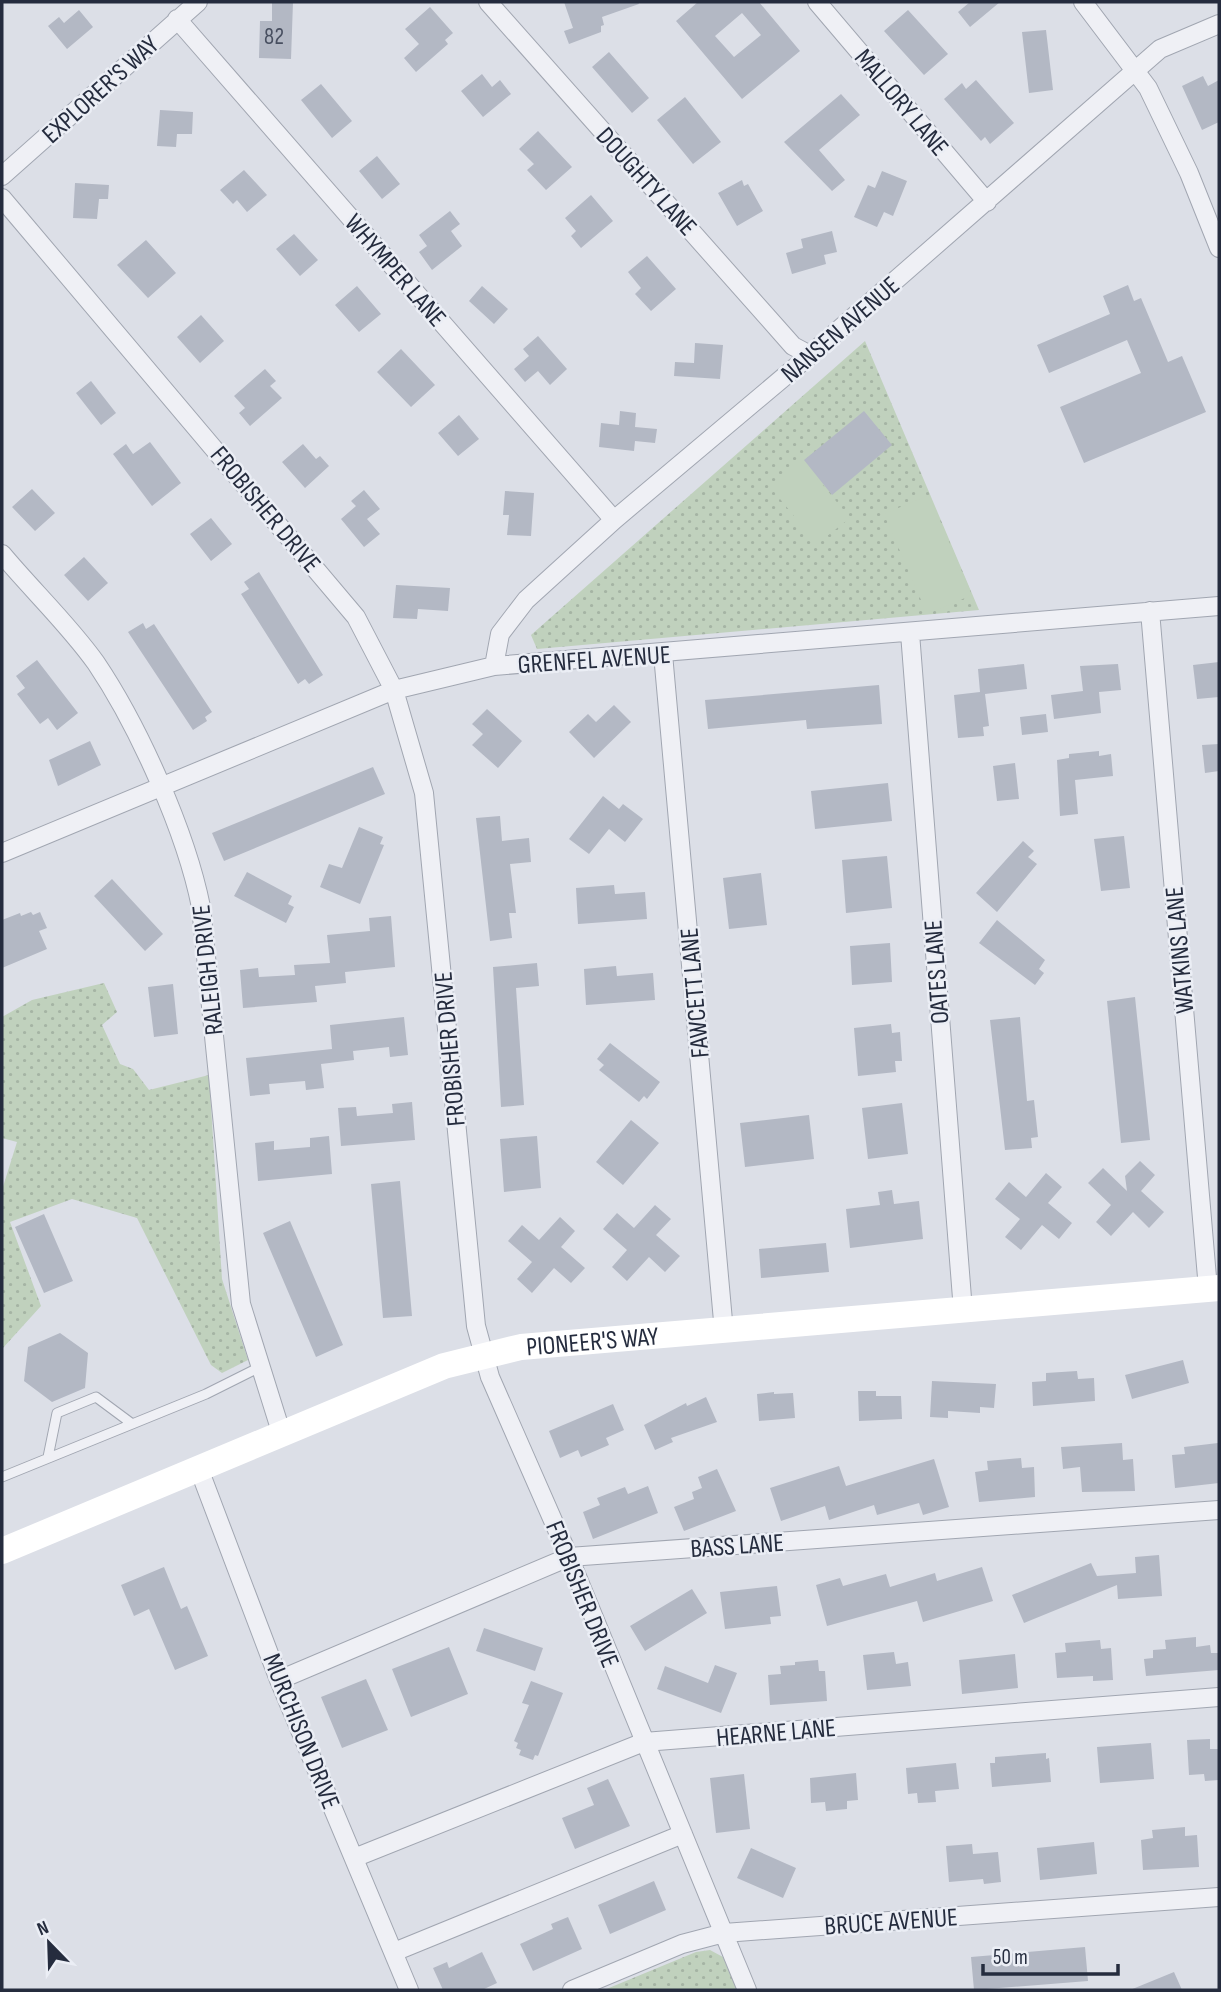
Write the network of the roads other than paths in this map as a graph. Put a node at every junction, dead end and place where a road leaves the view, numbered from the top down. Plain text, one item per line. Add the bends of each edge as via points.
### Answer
1 (198, 2) edge
2 (488, 2) edge
3 (817, 2) edge
4 (1083, 2) edge
5 (177, 19) junction
6 (1219, 24) edge
7 (1136, 69) junction
8 (2, 176) edge
9 (2, 198) edge
10 (987, 202) junction
11 (1219, 248) edge
12 (810, 355) junction
13 (614, 520) junction
14 (2, 554) edge
15 (1219, 606) edge
16 (1150, 611) junction
17 (910, 633) junction
18 (663, 654) junction
19 (494, 666) junction
20 (394, 690) junction
21 (159, 785) junction
22 (2, 853) edge
23 (1214, 1288) edge
24 (963, 1311) junction
25 (724, 1332) junction
26 (484, 1356) junction
27 (260, 1367) junction
28 (131, 1423) junction
29 (282, 1435) junction
30 (48, 1457) junction
31 (199, 1469) junction
32 (2, 1477) edge
33 (1219, 1510) edge
34 (2, 1551) edge
35 (569, 1557) junction
36 (279, 1679) junction
37 (1219, 1697) edge
38 (644, 1742) junction
39 (683, 1835) junction
40 (354, 1857) junction
41 (1219, 1897) edge
42 (724, 1933) junction
43 (394, 1952) junction
44 (410, 1990) edge
45 (572, 1990) edge
46 (747, 1990) edge

1 - 5 street, EXPLORER'S WAY
2 - 12 street, DOUGHTY LANE via 793,346
3 - 10 street, MALLORY LANE
4 - 7 street
5 - 8 street, EXPLORER'S WAY
5 - 13 street, WHYMPER LANE
6 - 7 street, NANSEN AVENUE via 1160,49
7 - 10 street, NANSEN AVENUE
7 - 11 street via 1189,173
9 - 20 street, FROBISHER DRIVE via 356,617
10 - 12 street, NANSEN AVENUE
12 - 13 street, NANSEN AVENUE
13 - 19 street, NANSEN AVENUE via 526,600 500,634
14 - 21 street, RALEIGH DRIVE via 95,662
15 - 16 street, GRENFEL AVENUE
16 - 17 street, GRENFEL AVENUE
16 - 23 street, WATKINS LANE
17 - 18 street, GRENFEL AVENUE
17 - 24 street, OATES LANE
18 - 19 street, GRENFEL AVENUE
18 - 25 street, FAWCETT LANE
19 - 20 street, GRENFEL AVENUE
20 - 21 street, GRENFEL AVENUE
20 - 26 street, FROBISHER DRIVE via 424,793 476,1326
21 - 22 street, GRENFEL AVENUE
21 - 27 street, RALEIGH DRIVE via 196,881 201,907 241,1304
23 - 24 main road, PIONEER'S WAY
24 - 25 main road, PIONEER'S WAY
25 - 26 main road, PIONEER'S WAY via 521,1347
26 - 29 main road, PIONEER'S WAY via 444,1366
26 - 35 street, FROBISHER DRIVE
27 - 28 lane
27 - 29 street, RALEIGH DRIVE
28 - 30 lane
28 - 30 lane via 96,1397 57,1413
29 - 31 main road, PIONEER'S WAY
30 - 32 lane
31 - 34 main road, PIONEER'S WAY
31 - 36 street, MURCHISON DRIVE
33 - 35 street, BASS LANE
35 - 36 street, BASS LANE
35 - 38 street, FROBISHER DRIVE
36 - 40 street, MURCHISON DRIVE
37 - 38 street, HEARNE LANE
38 - 39 street, FROBISHER DRIVE
38 - 40 street, HEARNE LANE
39 - 42 street, FROBISHER DRIVE
39 - 43 street
40 - 43 street, MURCHISON DRIVE
41 - 42 street, BRUCE AVENUE
42 - 45 street, BRUCE AVENUE via 682,1944
42 - 46 street, FROBISHER DRIVE
43 - 44 street, MURCHISON DRIVE

